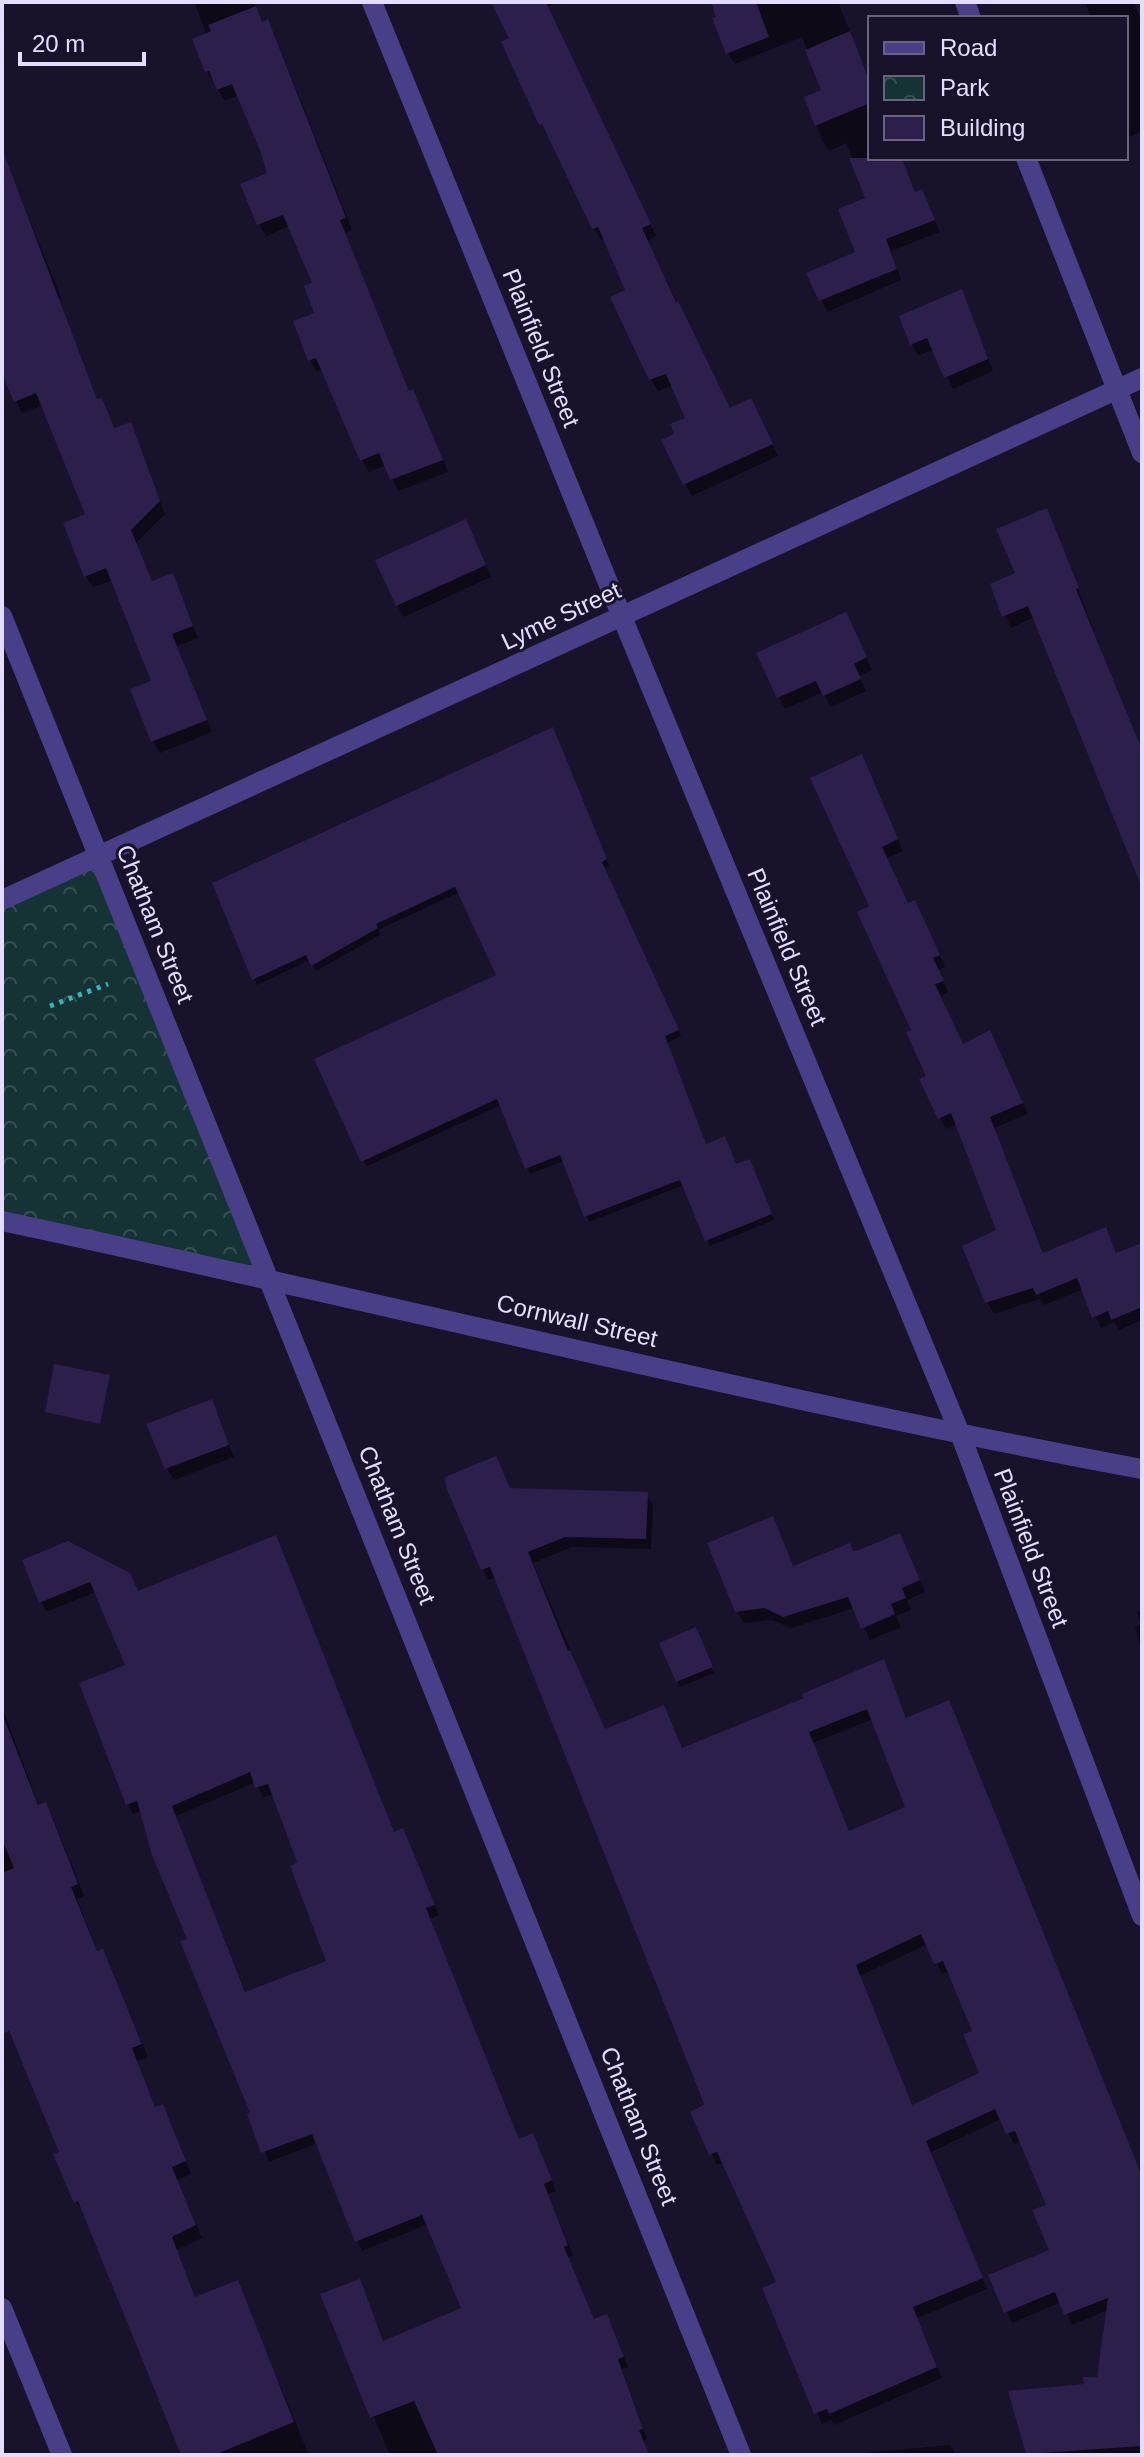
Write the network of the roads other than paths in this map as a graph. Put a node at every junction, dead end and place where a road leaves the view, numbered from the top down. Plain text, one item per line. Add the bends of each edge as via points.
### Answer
1 (372, 2) edge
2 (1027, 160) edge
3 (1142, 378) edge
4 (1117, 390) junction
5 (1142, 453) edge
6 (2, 616) edge
7 (622, 617) junction
8 (100, 856) junction
9 (2, 900) edge
10 (2, 1221) edge
11 (270, 1278) junction
12 (961, 1436) junction
13 (1142, 1469) edge
14 (1142, 1916) edge
15 (2, 2308) edge
16 (62, 2455) edge
17 (741, 2455) edge

1 - 7 street, Plainfield Street
2 - 4 street
3 - 4 street, Lyme Street
4 - 5 street
4 - 7 street, Lyme Street
6 - 8 street, Chatham Street
7 - 8 street, Lyme Street
7 - 12 street, Plainfield Street
8 - 9 street, Lyme Street
8 - 11 street, Chatham Street
10 - 11 street, Cornwall Street
11 - 12 street, Cornwall Street
11 - 17 street, Chatham Street
12 - 13 street, Cornwall Street
12 - 14 street, Plainfield Street
15 - 16 street

